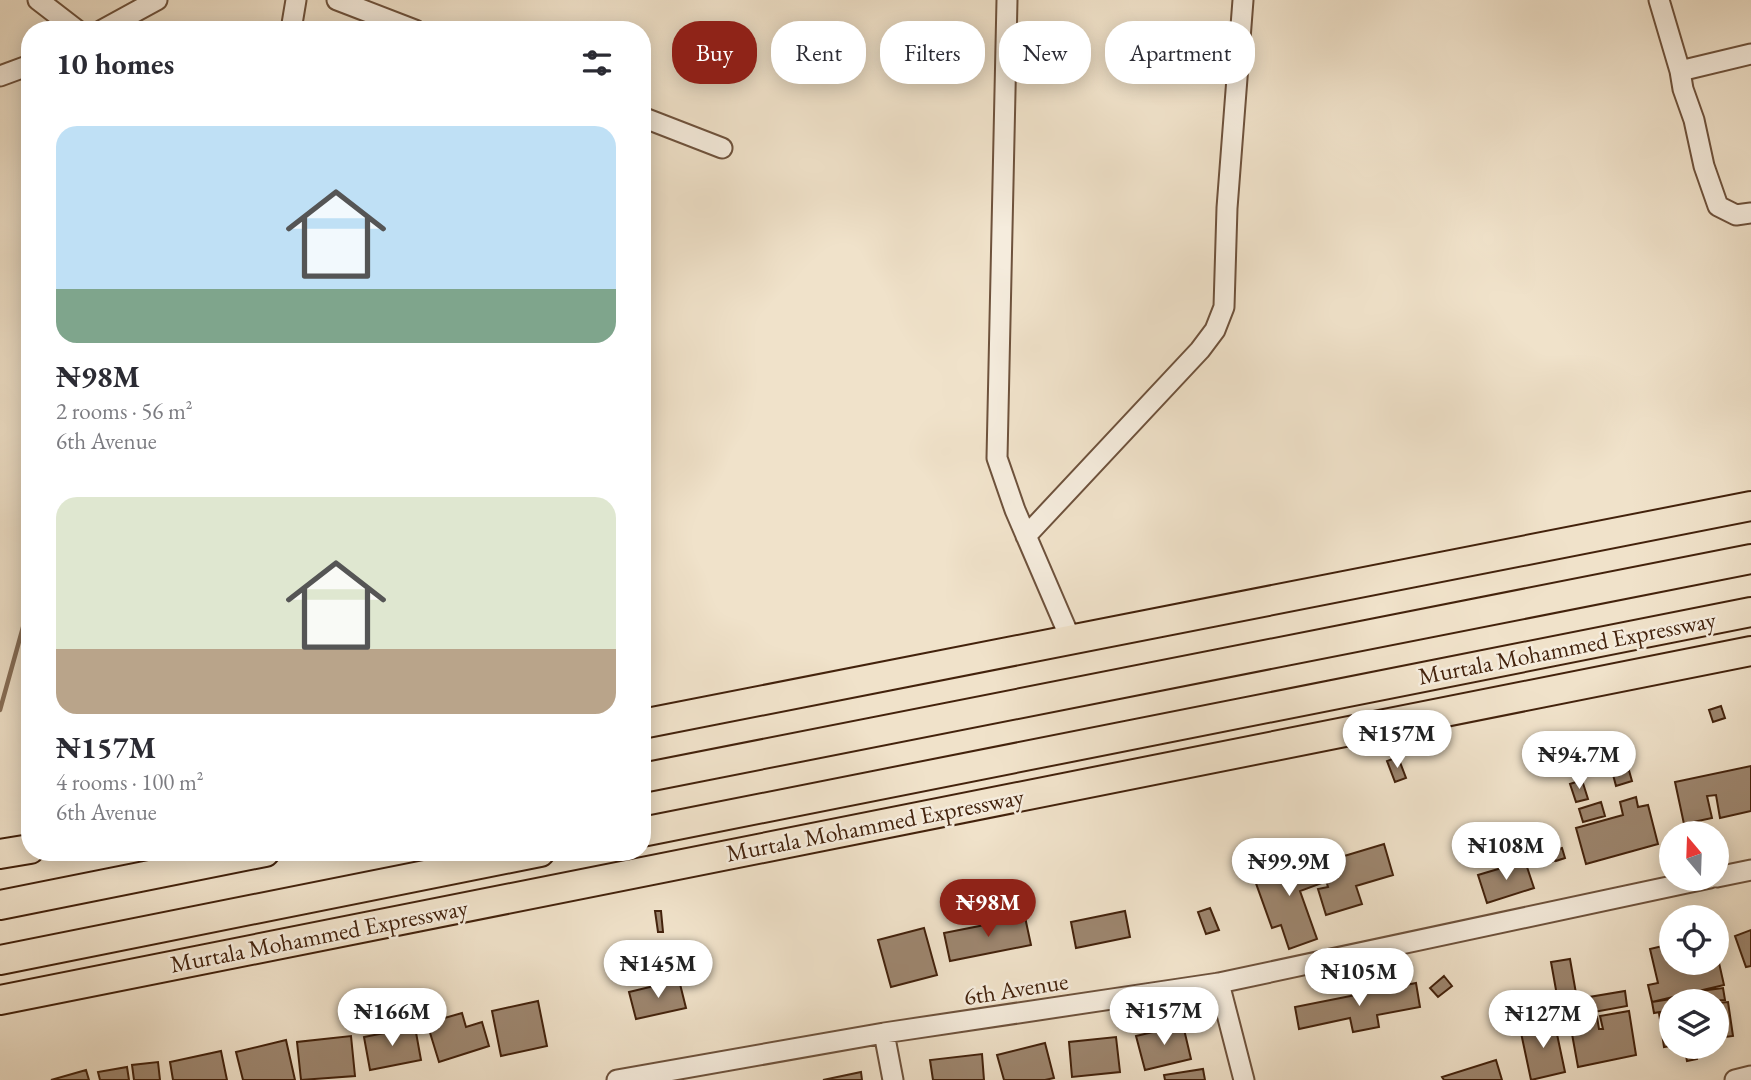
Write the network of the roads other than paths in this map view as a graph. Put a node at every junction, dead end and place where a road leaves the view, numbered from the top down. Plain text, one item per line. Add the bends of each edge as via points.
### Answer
1 (38, 0) edge
2 (156, 0) edge
3 (296, 0) edge
4 (337, 0) edge
5 (1007, 0) edge
6 (1243, 0) edge
7 (1659, 0) edge
8 (65, 21) edge
9 (118, 21) edge
10 (292, 21) edge
11 (392, 21) edge
12 (1751, 54) edge
13 (21, 68) edge
14 (1680, 71) junction
15 (0, 76) edge
16 (651, 120) edge
17 (722, 148) dead end
18 (1751, 213) edge
19 (1751, 506) edge
20 (1026, 536) junction
21 (1751, 559) edge
22 (1751, 612) edge
23 (1071, 639) junction
24 (1751, 651) edge
25 (651, 722) edge
26 (651, 776) edge
27 (651, 830) edge
28 (21, 850) edge
29 (0, 854) edge
30 (220, 861) edge
31 (495, 861) edge
32 (1751, 870) edge
33 (1729, 875) edge
34 (1659, 889) edge
35 (309, 898) junction
36 (0, 905) edge
37 (0, 960) edge
38 (1219, 982) junction
39 (59, 988) junction
40 (0, 1000) edge
41 (884, 1033) junction
42 (1751, 1076) edge
43 (617, 1080) edge
44 (893, 1080) edge
45 (1244, 1080) edge
46 (1735, 1080) edge

1 - 8 street
2 - 9 street
3 - 10 street
4 - 11 street
5 - 20 street via 997,458
6 - 20 street via 1224,307 1215,330
7 - 14 street
12 - 14 street
13 - 15 street
14 - 18 street via 1718,206 1736,215
16 - 17 street
19 - 23 highway
20 - 23 street
21 - 26 highway
22 - 27 highway, Murtala Mohammed Expressway
23 - 25 highway
24 - 39 highway, Murtala Mohammed Expressway
28 - 29 highway
30 - 36 highway
31 - 35 highway, Murtala Mohammed Expressway
32 - 33 street
34 - 38 street, 6th Avenue
35 - 37 highway, Murtala Mohammed Expressway
35 - 39 highway
38 - 41 street, 6th Avenue
38 - 45 street
39 - 40 highway, Murtala Mohammed Expressway
41 - 43 street, 6th Avenue
41 - 44 street
42 - 46 street

